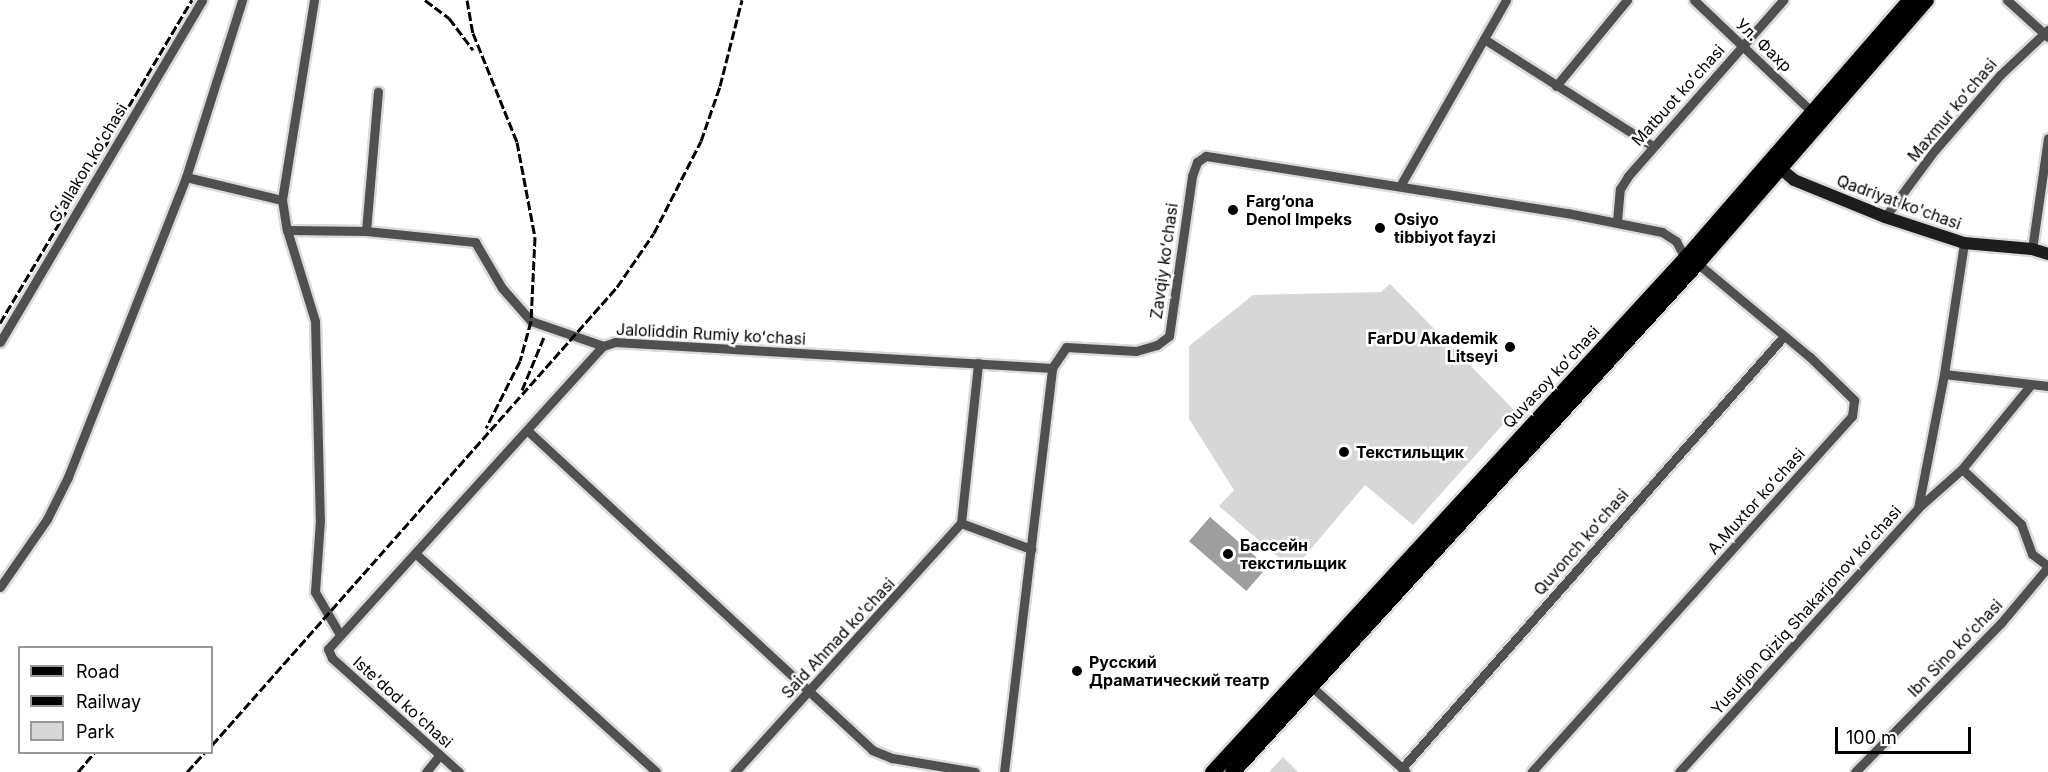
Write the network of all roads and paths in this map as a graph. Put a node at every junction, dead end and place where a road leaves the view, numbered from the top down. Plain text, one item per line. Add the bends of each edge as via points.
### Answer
1 (201, 0) edge
2 (242, 0) edge
3 (314, 0) edge
4 (1506, 0) edge
5 (1627, 0) edge
6 (1694, 0) edge
7 (1783, 0) edge
8 (1909, 0) edge
9 (1926, 0) edge
10 (2007, 0) edge
11 (2046, 33) edge
12 (1484, 39) junction
13 (1743, 45) junction
14 (1556, 86) junction
15 (378, 92) dead end
16 (1812, 112) junction
17 (2048, 138) edge
18 (1652, 146) junction
19 (1781, 170) junction
20 (186, 177) junction
21 (1400, 186) junction
22 (282, 200) junction
23 (2044, 202) edge
24 (1885, 217) junction
25 (1617, 221) junction
26 (287, 230) junction
27 (366, 231) junction
28 (1964, 243) junction
29 (2032, 249) junction
30 (2048, 254) edge
31 (1691, 260) junction
32 (1784, 336) junction
33 (0, 342) edge
34 (603, 346) junction
35 (978, 363) junction
36 (1052, 369) junction
37 (1944, 374) junction
38 (2048, 386) edge
39 (2029, 387) junction
40 (528, 431) junction
41 (1962, 470) junction
42 (1918, 508) junction
43 (961, 523) junction
44 (1031, 549) junction
45 (416, 554) junction
46 (2048, 567) edge
47 (0, 588) edge
48 (339, 633) junction
49 (328, 654) joint
50 (1311, 686) junction
51 (809, 692) junction
52 (440, 755) junction
53 (1404, 770) edge
54 (426, 772) edge
55 (459, 772) edge
56 (656, 772) edge
57 (735, 772) edge
58 (975, 772) edge
59 (1004, 772) edge
60 (1212, 772) edge
61 (1232, 772) edge
62 (1531, 772) edge
63 (1679, 772) edge
64 (1855, 772) edge

1 - 33 street, Gʻallakon koʻchasi
2 - 20 street
3 - 22 street
4 - 12 street
5 - 14 street
6 - 13 street, Ул. Фахр
7 - 13 street, Matbuot koʻchasi
8 - 16 main road, Quvasoy koʻchasi
9 - 19 main road, Quvasoy koʻchasi
10 - 11 street
11 - 24 street, Maxmur koʻchasi via 1934,151
12 - 14 street
12 - 21 street
13 - 16 street, Ул. Фахр
13 - 18 street, Matbuot koʻchasi
14 - 18 street
15 - 27 street
16 - 31 main road, Quvasoy koʻchasi
17 - 23 street
18 - 25 street, Matbuot koʻchasi via 1623,183
19 - 24 street, Qadriyat ko'chasi via 1794,180
19 - 31 main road, Quvasoy koʻchasi
20 - 22 street
20 - 47 street via 68,477 47,519
21 - 25 street, Zavqiy koʻchasi
21 - 36 street, Zavqiy koʻchasi via 1206,156 1197,162 1192,176 1168,336 1157,345 1136,351 1066,347
22 - 26 street
23 - 29 street
24 - 28 street, Qadriyat ko'chasi
25 - 31 street, Zavqiy koʻchasi via 1662,232 1676,241
26 - 27 street
26 - 48 street via 315,321 320,510 315,592
27 - 34 street via 475,242 502,288 531,321
28 - 29 street, Qadriyat ko'chasi
28 - 37 street, Yusufjon Qiziq Shakarjonov koʻchasi
29 - 30 street, Qadriyat ko'chasi
31 - 32 street, A.Muxtor koʻchasi
31 - 50 main road, Quvasoy koʻchasi
31 - 60 main road, Quvasoy koʻchasi
32 - 53 street, Quvonch koʻchasi
32 - 62 street, A.Muxtor koʻchasi via 1850,395 1854,404 1852,416
34 - 35 street, Jaloliddin Rumiy koʻchasi via 615,342
34 - 40 street, Jaloliddin Rumiy koʻchasi
35 - 36 street, Jaloliddin Rumiy koʻchasi
35 - 43 street
36 - 44 street
37 - 39 street
37 - 42 street, Yusufjon Qiziq Shakarjonov koʻchasi
38 - 39 street
39 - 41 street
40 - 45 street, Jaloliddin Rumiy koʻchasi
40 - 51 street
41 - 42 street
41 - 46 street via 2021,524 2032,554
42 - 63 street, Yusufjon Qiziq Shakarjonov koʻchasi
43 - 44 street
43 - 51 street, Said Ahmad ko'chasi
44 - 59 street
45 - 48 street, Jaloliddin Rumiy koʻchasi
45 - 56 street
46 - 64 street, Ibn Sino koʻchasi via 2001,624
48 - 49 street, Jaloliddin Rumiy koʻchasi
49 - 52 street, Iste'dod ko'chasi
50 - 53 street
50 - 61 main road, Quvasoy koʻchasi
51 - 57 street, Said Ahmad ko'chasi
51 - 58 street via 872,750 892,758
52 - 54 street
52 - 55 street, Iste'dod ko'chasi

